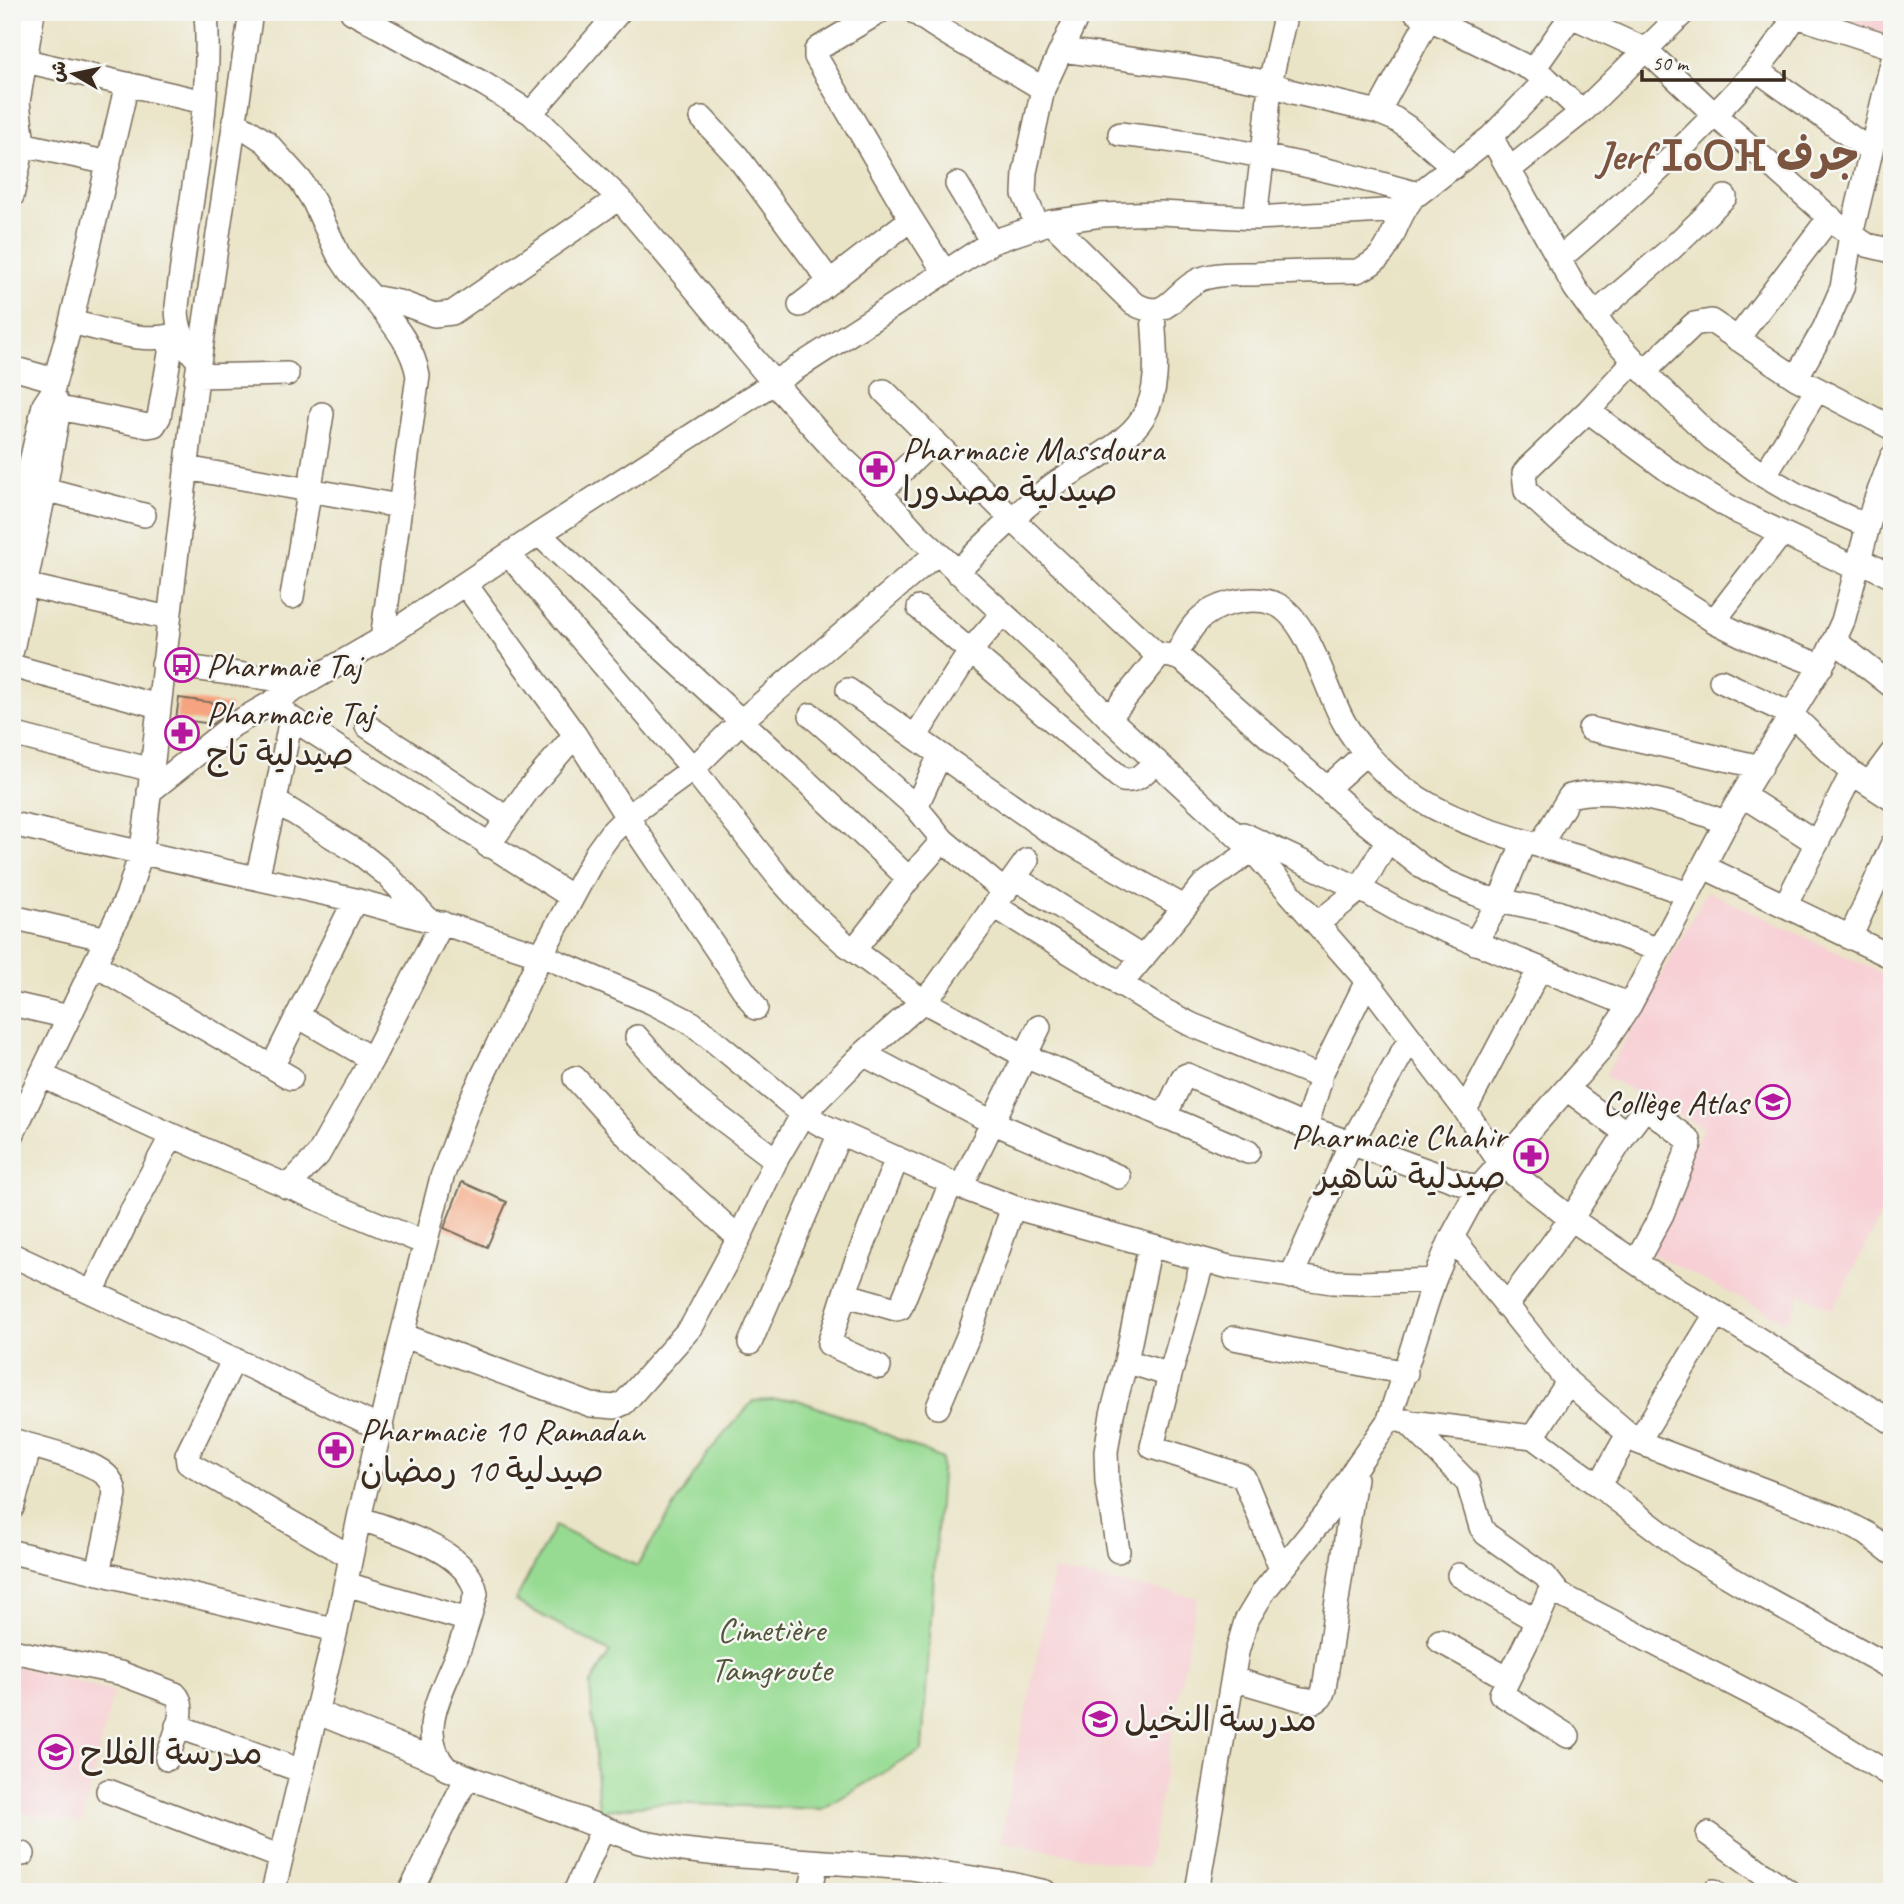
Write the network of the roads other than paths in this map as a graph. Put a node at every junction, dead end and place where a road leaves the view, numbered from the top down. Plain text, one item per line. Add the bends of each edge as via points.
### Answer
1 (33, 12) edge
2 (206, 12) edge
3 (352, 12) edge
4 (619, 12) edge
5 (879, 12) edge
6 (915, 12) edge
7 (1079, 12) edge
8 (1286, 12) edge
9 (1684, 12) edge
10 (245, 14) edge
11 (1570, 14) edge
12 (1792, 14) edge
13 (1422, 15) edge
14 (1892, 47) edge
15 (1062, 50) junction
16 (1646, 50) junction
17 (26, 61) junction
18 (1892, 63) edge
19 (1757, 71) junction
20 (1540, 75) junction
21 (1270, 83) junction
22 (127, 84) junction
23 (1043, 89) junction
24 (204, 102) junction
25 (1377, 112) junction
26 (1582, 112) junction
27 (531, 113) junction
28 (1715, 115) junction
29 (702, 118) dead end
30 (234, 121) junction
31 (1120, 134) dead end
32 (1491, 137) junction
33 (18, 143) edge
34 (1871, 151) junction
35 (1261, 155) junction
36 (109, 163) junction
37 (1454, 167) junction
38 (1510, 169) junction
39 (957, 184) dead end
40 (12, 196) edge
41 (1725, 197) dead end
42 (619, 198) junction
43 (1411, 202) junction
44 (1830, 217) junction
45 (1255, 218) junction
46 (911, 219) junction
47 (1044, 225) junction
48 (1851, 235) junction
49 (992, 242) junction
50 (1892, 251) edge
51 (1558, 260) junction
52 (945, 273) junction
53 (830, 282) junction
54 (372, 297) junction
55 (800, 305) dead end
56 (1153, 311) junction
57 (1594, 315) junction
58 (72, 322) junction
59 (176, 334) junction
60 (1737, 340) junction
61 (1639, 367) junction
62 (12, 368) edge
63 (198, 368) junction
64 (287, 374) dead end
65 (1796, 378) junction
66 (774, 383) junction
67 (1816, 390) junction
68 (884, 391) dead end
69 (53, 396) junction
70 (1588, 411) junction
71 (322, 414) dead end
72 (1892, 428) edge
73 (934, 440) junction
74 (1892, 457) edge
75 (186, 468) junction
76 (1764, 476) junction
77 (46, 489) junction
78 (309, 489) junction
79 (880, 493) junction
80 (1885, 494) edge
81 (399, 506) junction
82 (144, 515) dead end
83 (1011, 518) junction
84 (1868, 526) junction
85 (539, 534) junction
86 (1781, 534) junction
87 (12, 545) edge
88 (937, 553) junction
89 (509, 555) junction
90 (1859, 565) junction
91 (957, 572) junction
92 (1892, 577) edge
93 (19, 583) edge
94 (466, 585) junction
95 (292, 597) dead end
96 (919, 608) dead end
97 (1003, 614) junction
98 (168, 618) junction
99 (1714, 621) junction
100 (382, 639) junction
101 (1835, 641) junction
102 (12, 650) edge
103 (971, 650) junction
104 (1168, 656) junction
105 (163, 664) junction
106 (12, 666) edge
107 (1822, 666) junction
108 (1721, 681) dead end
109 (304, 683) junction
110 (1892, 685) edge
111 (848, 690) dead end
112 (272, 702) junction
113 (158, 706) junction
114 (811, 715) dead end
115 (1792, 715) junction
116 (290, 718) junction
117 (1109, 718) junction
118 (740, 722) junction
119 (367, 726) dead end
120 (1590, 729) dead end
121 (12, 734) edge
122 (575, 735) junction
123 (915, 737) junction
124 (1366, 753) junction
125 (1892, 753) edge
126 (940, 755) junction
127 (1156, 761) junction
128 (1761, 767) junction
129 (693, 769) junction
130 (1861, 778) junction
131 (150, 781) junction
132 (1327, 788) junction
133 (1742, 795) junction
134 (1892, 799) edge
135 (275, 801) junction
136 (916, 807) junction
137 (627, 817) junction
138 (507, 818) junction
139 (1727, 823) junction
140 (12, 824) edge
141 (1232, 829) junction
142 (943, 840) junction
143 (1387, 841) junction
144 (1532, 843) junction
145 (1816, 844) junction
146 (1892, 845) edge
147 (488, 846) junction
148 (1252, 850) junction
149 (141, 853) junction
150 (1704, 867) junction
151 (257, 878) junction
152 (909, 879) junction
153 (1011, 884) junction
154 (1360, 889) junction
155 (1689, 894) junction
156 (572, 897) junction
157 (355, 900) junction
158 (1500, 900) junction
159 (1785, 906) junction
160 (1184, 907) junction
161 (12, 918) edge
162 (435, 921) junction
163 (1318, 923) junction
164 (1850, 938) junction
165 (107, 939) junction
166 (1475, 943) junction
167 (854, 950) junction
168 (1659, 950) junction
169 (541, 955) junction
170 (1892, 957) edge
171 (1143, 958) junction
172 (95, 965) junction
173 (1539, 970) junction
174 (1367, 981) junction
175 (1121, 985) junction
176 (923, 1001) junction
177 (12, 1004) edge
178 (1630, 1005) junction
179 (756, 1008) dead end
180 (298, 1016) junction
181 (69, 1017) junction
182 (1039, 1027) dead end
183 (637, 1037) dead end
184 (1410, 1039) junction
185 (863, 1054) junction
186 (1025, 1056) junction
187 (372, 1059) junction
188 (41, 1074) junction
189 (575, 1078) dead end
190 (1320, 1078) junction
191 (1567, 1089) junction
192 (21, 1097) edge
193 (1465, 1110) junction
194 (803, 1114) junction
195 (1164, 1118) junction
196 (992, 1122) junction
197 (1306, 1127) junction
198 (1626, 1132) junction
199 (840, 1133) junction
200 (12, 1135) edge
201 (172, 1137) junction
202 (1351, 1143) junction
203 (1248, 1152) dead end
204 (897, 1158) junction
205 (776, 1160) junction
206 (1501, 1164) junction
207 (1119, 1177) dead end
208 (956, 1185) junction
209 (287, 1187) junction
210 (1478, 1189) junction
211 (1013, 1207) junction
212 (1571, 1219) junction
213 (1452, 1237) junction
214 (739, 1238) junction
215 (425, 1243) junction
216 (1150, 1246) junction
217 (12, 1255) edge
218 (1203, 1260) junction
219 (1636, 1262) junction
220 (1291, 1277) junction
221 (1434, 1279) junction
222 (92, 1292) junction
223 (845, 1293) junction
224 (1506, 1306) junction
225 (1716, 1314) junction
226 (402, 1335) junction
227 (1234, 1338) dead end
228 (750, 1343) dead end
229 (234, 1359) junction
230 (1126, 1361) junction
231 (879, 1367) dead end
232 (1406, 1373) junction
233 (1170, 1376) junction
234 (1568, 1382) junction
235 (938, 1407) dead end
236 (1398, 1421) junction
237 (1892, 1422) edge
238 (382, 1429) junction
239 (1533, 1437) junction
240 (1633, 1438) junction
241 (21, 1443) edge
242 (1356, 1467) junction
243 (1599, 1486) junction
244 (12, 1508) edge
245 (359, 1518) junction
246 (1118, 1551) dead end
247 (12, 1552) edge
248 (1892, 1553) edge
249 (351, 1557) junction
250 (1281, 1569) junction
251 (98, 1573) junction
252 (1459, 1575) dead end
253 (346, 1584) junction
254 (1552, 1586) junction
255 (468, 1620) junction
256 (1537, 1621) junction
257 (336, 1630) junction
258 (1440, 1641) dead end
259 (12, 1651) edge
260 (1892, 1668) edge
261 (1507, 1678) junction
262 (1233, 1679) junction
263 (316, 1712) junction
264 (177, 1726) junction
265 (1568, 1736) dead end
266 (167, 1759) dead end
267 (440, 1762) junction
268 (302, 1771) junction
269 (1892, 1776) edge
270 (467, 1777) junction
271 (108, 1791) dead end
272 (603, 1828) junction
273 (1708, 1834) dead end
274 (281, 1857) junction
275 (817, 1862) junction
276 (974, 1885) edge
277 (273, 1892) edge
278 (410, 1892) edge
279 (575, 1892) edge
280 (810, 1892) edge
281 (1045, 1892) edge
282 (1197, 1892) edge
283 (1789, 1892) edge

1 - 17 street
2 - 24 street
3 - 27 street
4 - 27 street
5 - 46 street via 819,48 816,57
6 - 23 street
7 - 15 street
8 - 21 street
9 - 16 street
10 - 30 street
11 - 16 street
11 - 20 street
12 - 14 street
12 - 19 street
13 - 20 street
13 - 25 street
15 - 21 street
15 - 23 street
16 - 26 street
16 - 28 street
17 - 22 street
17 - 33 street via 18,102
18 - 34 street
19 - 28 street
19 - 34 street
20 - 26 street
20 - 32 street
21 - 25 street via 1293,93
21 - 35 street
22 - 24 street
22 - 36 street
23 - 47 street via 1023,183 1024,194
24 - 59 street
25 - 37 street via 1401,123
26 - 38 street
27 - 42 street
28 - 44 street
28 - 51 street via 1620,208
29 - 53 street via 737,156
30 - 54 street via 266,142 301,181 338,254
30 - 63 street
31 - 35 street
32 - 37 street
32 - 38 street
33 - 36 street
33 - 40 street
34 - 48 street
35 - 43 street
35 - 45 street
36 - 58 street
37 - 43 street
38 - 51 street
39 - 49 street
41 - 57 street
42 - 54 street via 452,313 434,315
42 - 66 street
43 - 45 street
43 - 56 street via 1381,257 1369,266 1357,271 1219,275 1192,284
44 - 48 street
44 - 60 street
45 - 47 street via 1160,212 1092,216
46 - 52 street
46 - 53 street
47 - 49 street
47 - 56 street via 1133,303
48 - 50 street
48 - 65 street via 1835,306
49 - 52 street
51 - 57 street
52 - 66 street
53 - 55 street
54 - 81 street via 403,337 418,376
56 - 83 street via 1155,375 1144,416 1135,429
57 - 61 street
58 - 59 street via 147,338
58 - 69 street
59 - 63 street
59 - 69 street via 154,425
60 - 61 street via 1711,321 1698,323
60 - 65 street
61 - 70 street
61 - 76 street via 1712,438
62 - 69 street
63 - 64 street
63 - 75 street
65 - 67 street
66 - 79 street
66 - 85 street
67 - 72 street
67 - 76 street
68 - 73 street
69 - 77 street
69 - 87 street
70 - 86 street via 1672,473
70 - 99 street via 1524,473 1526,491 1559,521
71 - 78 street
73 - 79 street
73 - 83 street
74 - 80 street
75 - 78 street
75 - 98 street
76 - 84 street
77 - 82 street
77 - 93 street
78 - 81 street
78 - 95 street
79 - 88 street
80 - 84 street
81 - 100 street
83 - 91 street
83 - 104 street via 1108,611
84 - 90 street
85 - 89 street
85 - 118 street
86 - 90 street
86 - 99 street
88 - 91 street
88 - 118 street
89 - 94 street
89 - 129 street
90 - 92 street
90 - 101 street
91 - 97 street
93 - 98 street
93 - 102 street
94 - 100 street
94 - 122 street
96 - 103 street
97 - 103 street
97 - 117 street
98 - 105 street
99 - 107 street
100 - 109 street
101 - 107 street
101 - 110 street
103 - 123 street
103 - 127 street via 1123,780 1138,778
104 - 117 street
104 - 124 street via 1195,623 1214,610 1256,600 1280,606 1298,624 1344,723
104 - 132 street
105 - 109 street
105 - 113 street
106 - 113 street
107 - 115 street
108 - 115 street
109 - 112 street
111 - 123 street
112 - 116 street
112 - 131 street
113 - 131 street
114 - 136 street
115 - 128 street
115 - 130 street
116 - 135 street
116 - 147 street
117 - 127 street
118 - 129 street
118 - 152 street
119 - 138 street
120 - 128 street
121 - 131 street
122 - 137 street
122 - 138 street
123 - 126 street
124 - 132 street
124 - 144 street via 1391,780 1423,803 1472,826
125 - 130 street
126 - 136 street
126 - 160 street via 1049,831
127 - 141 street
128 - 133 street
129 - 137 street
129 - 167 street via 780,879
130 - 134 street
130 - 145 street
131 - 149 street
132 - 143 street
133 - 139 street
133 - 145 street
135 - 151 street
135 - 162 street via 362,855
136 - 142 street
137 - 156 street via 597,852
137 - 179 street
138 - 147 street
139 - 144 street via 1656,801 1607,793 1578,794 1570,796
139 - 150 street
140 - 149 street
141 - 148 street
141 - 154 street
142 - 152 street
142 - 153 street
143 - 154 street
143 - 158 street via 1447,882
144 - 155 street
144 - 158 street
145 - 159 street
146 - 164 street
147 - 156 street
148 - 160 street via 1203,885
148 - 163 street
149 - 151 street
149 - 165 street
150 - 155 street
150 - 159 street
151 - 157 street
152 - 167 street
153 - 171 street
153 - 175 street
153 - 176 street
154 - 163 street
154 - 166 street via 1394,909
155 - 168 street
156 - 169 street
157 - 162 street
157 - 180 street
158 - 166 street
158 - 168 street via 1557,912
159 - 164 street
160 - 171 street
161 - 165 street
162 - 169 street
162 - 187 street
163 - 174 street
164 - 170 street
165 - 172 street
166 - 173 street
167 - 176 street
168 - 178 street
169 - 194 street via 692,1023
169 - 215 street via 471,1100 442,1177
171 - 175 street
172 - 180 street via 282,1072
172 - 181 street
173 - 178 street
173 - 193 street
174 - 184 street
174 - 190 street
175 - 190 street via 1192,1025
176 - 185 street
176 - 186 street
177 - 181 street
178 - 191 street via 1598,1054
180 - 187 street
181 - 188 street
182 - 186 street
183 - 205 street via 697,1100
184 - 193 street
184 - 202 street
185 - 194 street
185 - 196 street
186 - 195 street
186 - 196 street
187 - 209 street via 318,1154
188 - 192 street
188 - 201 street
189 - 214 street via 630,1139
190 - 197 street
191 - 198 street
191 - 206 street
192 - 200 street
193 - 206 street
194 - 199 street
194 - 205 street
195 - 197 street via 1187,1074
195 - 203 street
196 - 207 street
196 - 208 street
197 - 202 street
198 - 212 street
198 - 219 street via 1649,1110 1690,1144 1662,1214
199 - 204 street
199 - 228 street
201 - 209 street
201 - 222 street
202 - 210 street
202 - 220 street
204 - 208 street
204 - 223 street
205 - 214 street
206 - 210 street
206 - 212 street
208 - 211 street
208 - 223 street via 900,1308
209 - 215 street
210 - 213 street
211 - 216 street
211 - 235 street
212 - 219 street
212 - 224 street
213 - 221 street
213 - 224 street
214 - 226 street via 692,1326 631,1396 615,1407 591,1405
215 - 226 street
216 - 218 street
216 - 230 street
217 - 222 street
218 - 220 street
218 - 233 street
219 - 225 street
220 - 221 street via 1362,1283
221 - 232 street
222 - 229 street
223 - 231 street via 829,1344
224 - 234 street
225 - 237 street
225 - 240 street
226 - 238 street
227 - 232 street
229 - 238 street
229 - 249 street via 187,1455 188,1463
230 - 233 street
230 - 246 street via 1107,1452
232 - 236 street
233 - 250 street via 1152,1447 1244,1478
234 - 239 street
234 - 240 street
236 - 239 street
236 - 242 street
236 - 254 street via 1468,1483 1486,1534 1537,1569
238 - 245 street
239 - 243 street
240 - 243 street
240 - 248 street via 1837,1518
241 - 244 street
241 - 251 street via 87,1463 109,1476 115,1494
242 - 250 street via 1328,1512
242 - 262 street via 1321,1698 1301,1699
243 - 260 street via 1685,1551
245 - 249 street
245 - 255 street via 435,1546 454,1560 474,1584
247 - 251 street
249 - 253 street
250 - 262 street via 1247,1621
251 - 257 street
252 - 256 street
253 - 255 street
253 - 257 street
254 - 256 street
254 - 269 street via 1559,1594 1795,1716
255 - 267 street via 434,1709 433,1741
256 - 261 street
257 - 263 street
258 - 261 street
259 - 264 street via 120,1673 175,1694 182,1705
261 - 265 street via 1503,1697
262 - 282 street
263 - 267 street
263 - 268 street
264 - 266 street
264 - 268 street
267 - 270 street
268 - 274 street
270 - 272 street
270 - 278 street
271 - 274 street
272 - 275 street via 640,1842 683,1850
272 - 279 street
273 - 283 street
274 - 277 street
275 - 276 street via 910,1868
275 - 280 street
276 - 281 street

